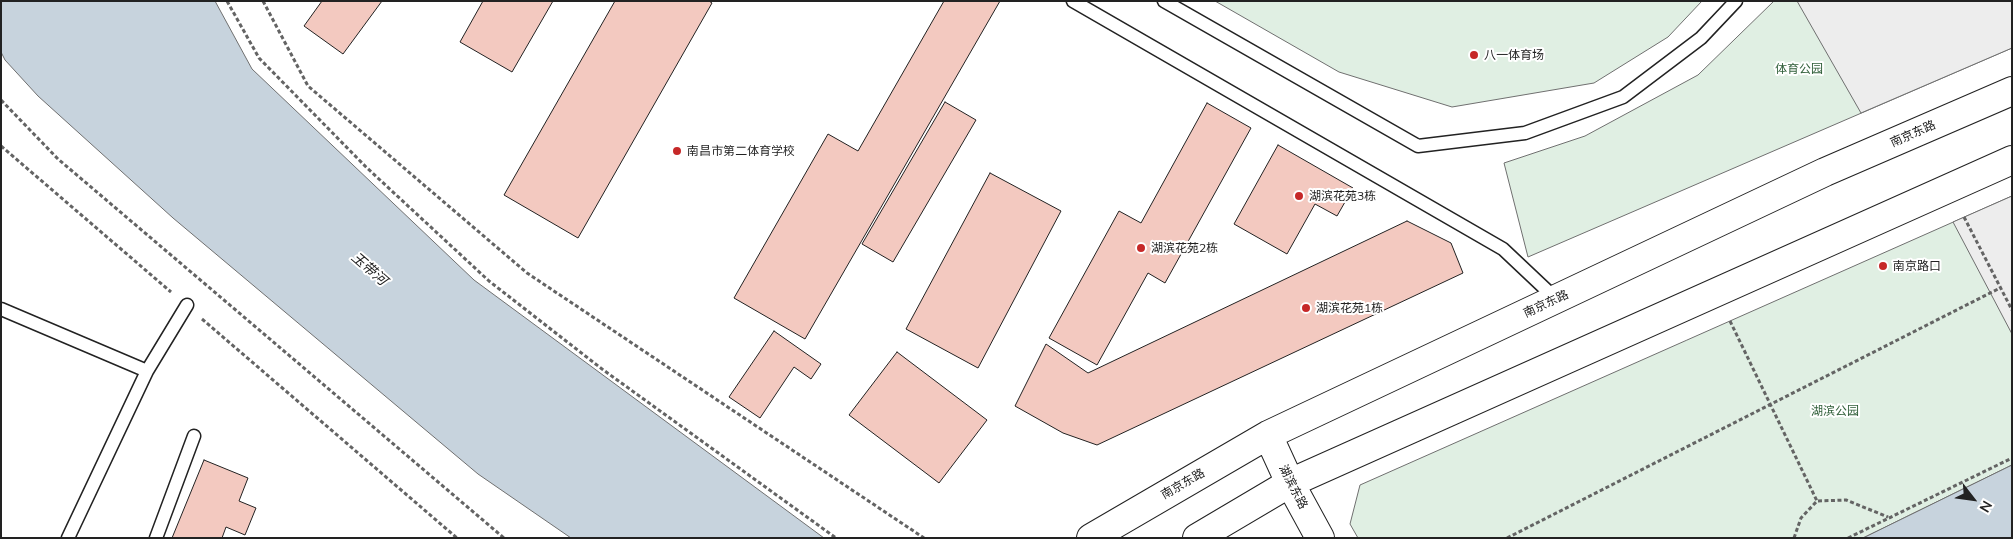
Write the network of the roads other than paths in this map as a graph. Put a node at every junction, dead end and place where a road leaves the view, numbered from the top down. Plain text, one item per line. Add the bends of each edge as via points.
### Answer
1 (1073, 1) edge
2 (1164, 1) edge
3 (1736, 1) edge
4 (2012, 91) edge
5 (2012, 160) edge
6 (1556, 299) junction
7 (187, 306) road end
8 (1, 309) edge
9 (147, 371) junction
10 (1268, 435) junction
11 (194, 436) dead end
12 (1290, 483) junction
13 (68, 538) edge
14 (156, 538) edge
15 (1091, 538) edge
16 (1197, 538) edge
17 (1320, 538) edge

1 - 6 lane via 1503,249
2 - 3 lane via 1418,146 1524,134 1623,98 1701,38
4 - 6 main road, 南京东路 via 1825,172
5 - 12 main road
6 - 10 main road, 南京东路
7 - 9 lane
8 - 9 lane
9 - 13 lane
10 - 12 main road, 湖滨东路
10 - 15 main road, 南京东路
11 - 14 lane
12 - 16 main road
12 - 17 main road, 湖滨东路

